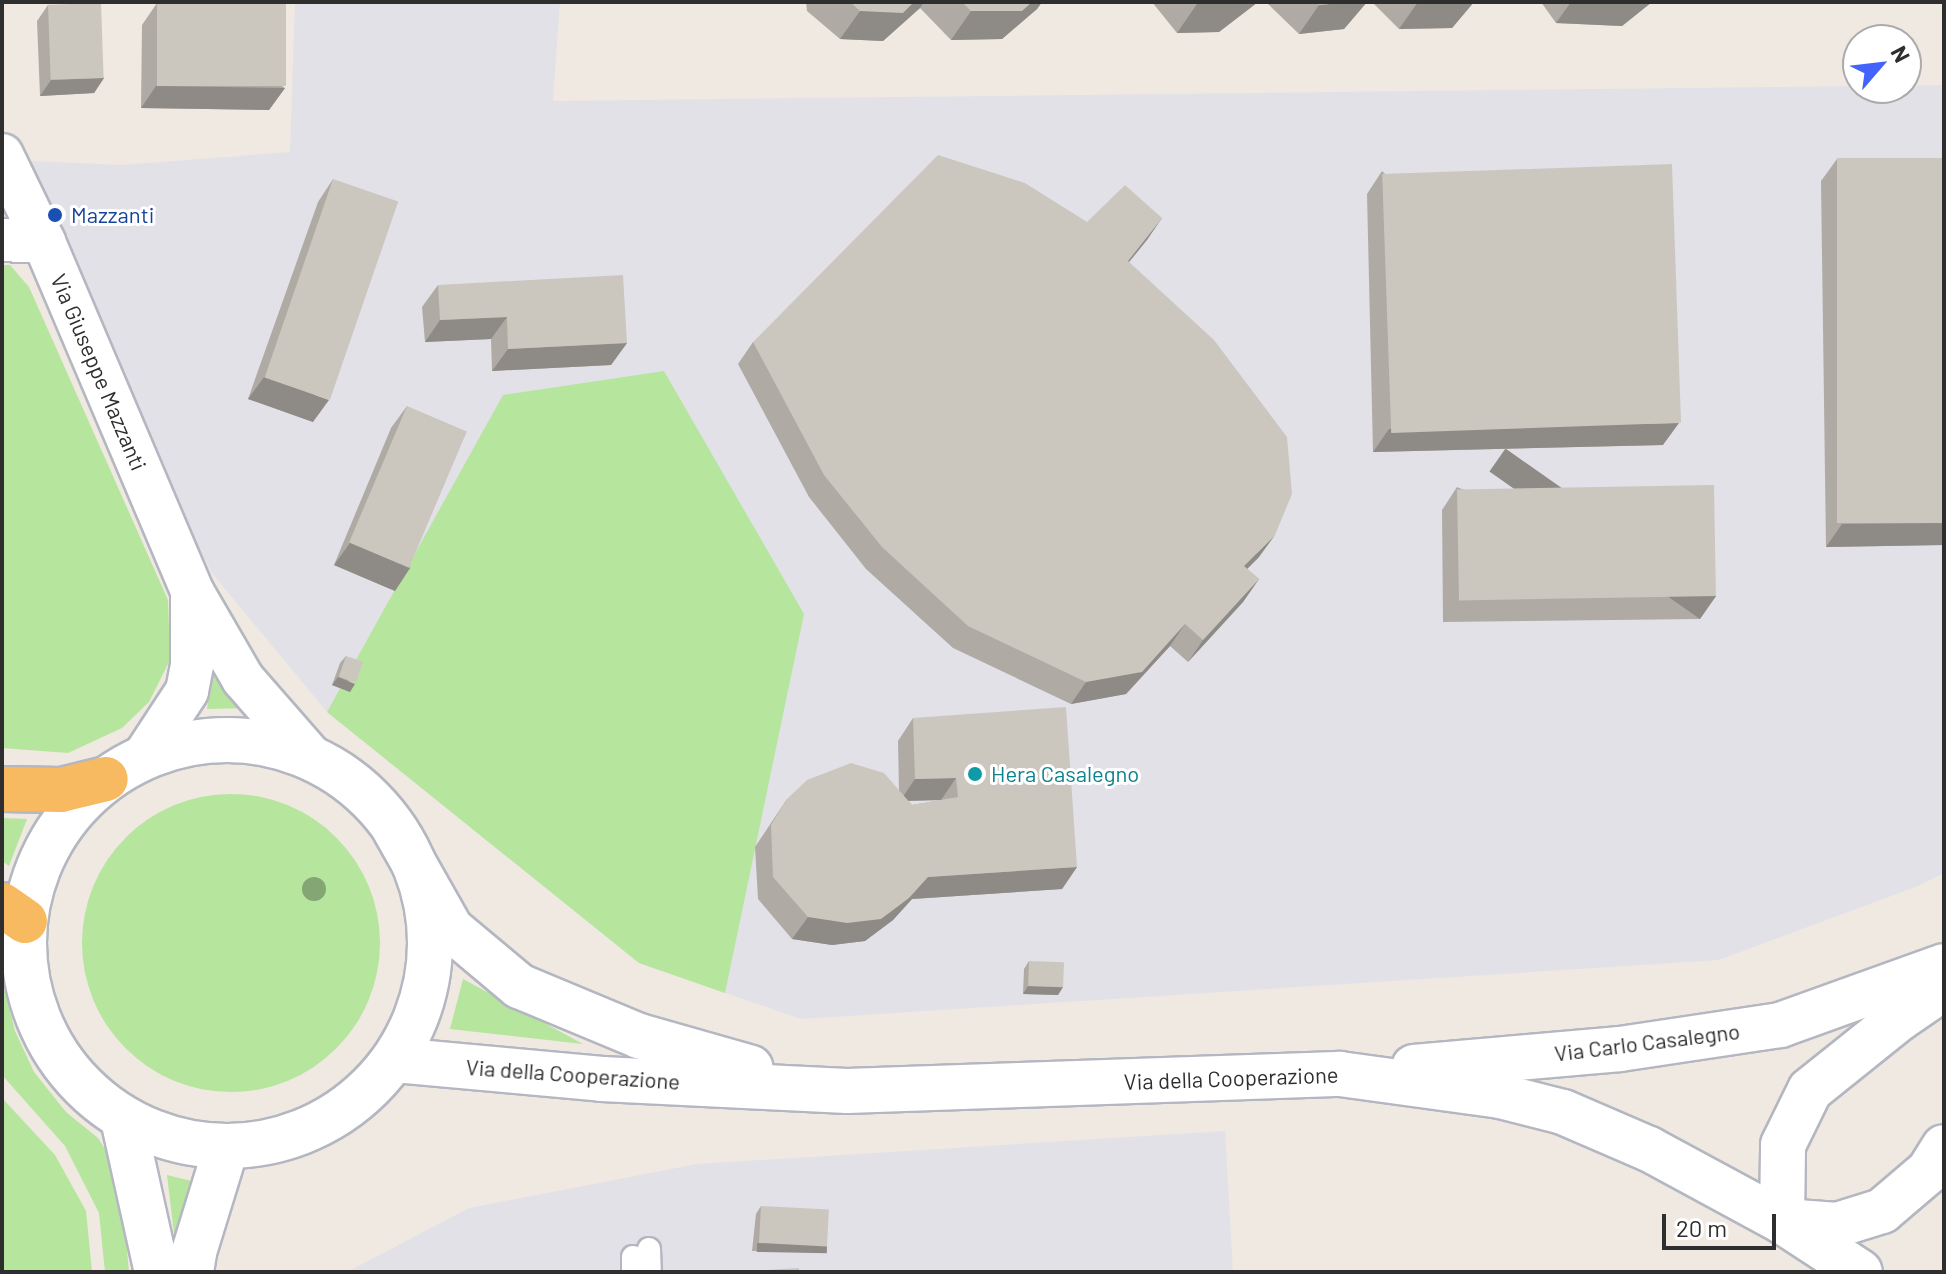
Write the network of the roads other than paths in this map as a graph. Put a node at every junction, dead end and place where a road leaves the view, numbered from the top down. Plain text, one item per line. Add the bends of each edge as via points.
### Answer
1 (2, 155) edge
2 (2, 240) edge
3 (44, 242) junction
4 (192, 591) junction
5 (312, 758) junction
6 (124, 768) junction
7 (2, 789) edge
8 (395, 830) junction
9 (13, 913) edge
10 (1944, 966) edge
11 (1944, 988) edge
12 (395, 1060) junction
13 (1340, 1074) junction
14 (847, 1091) junction
15 (123, 1119) junction
16 (1944, 1147) edge
17 (226, 1148) junction
18 (1782, 1221) junction
19 (638, 1259) edge
20 (157, 1272) edge
21 (191, 1272) edge
22 (650, 1272) edge
23 (1860, 1272) edge

1 - 3 street, Via Giuseppe Mazzanti
2 - 3 street
3 - 4 street, Via Giuseppe Mazzanti
4 - 5 street, Via Giuseppe Mazzanti via 243,679
4 - 6 street, Via Giuseppe Mazzanti via 187,691
5 - 6 street via 271,744 227,739 184,744
5 - 8 street via 344,776
6 - 7 highway via 61,790
6 - 9 street via 67,818
8 - 12 street via 415,865 427,904 431,945 418,1011
8 - 14 street, Via della Cooperazione via 451,929 519,986 639,1036
9 - 15 street via 35,1013 67,1067
10 - 13 street, Via Carlo Casalegno via 1780,1025 1620,1049
11 - 18 street via 1810,1090 1783,1145
12 - 14 street, Via della Cooperazione via 602,1079
12 - 17 street via 362,1096 322,1124 275,1142
13 - 14 street, Via della Cooperazione
13 - 18 street, Via della Cooperazione via 1500,1096 1563,1112 1649,1149
15 - 17 street via 173,1140
15 - 20 street
16 - 18 street via 1929,1171 1882,1211 1837,1225
17 - 21 street
18 - 23 street, Via della Cooperazione
19 - 22 lane

